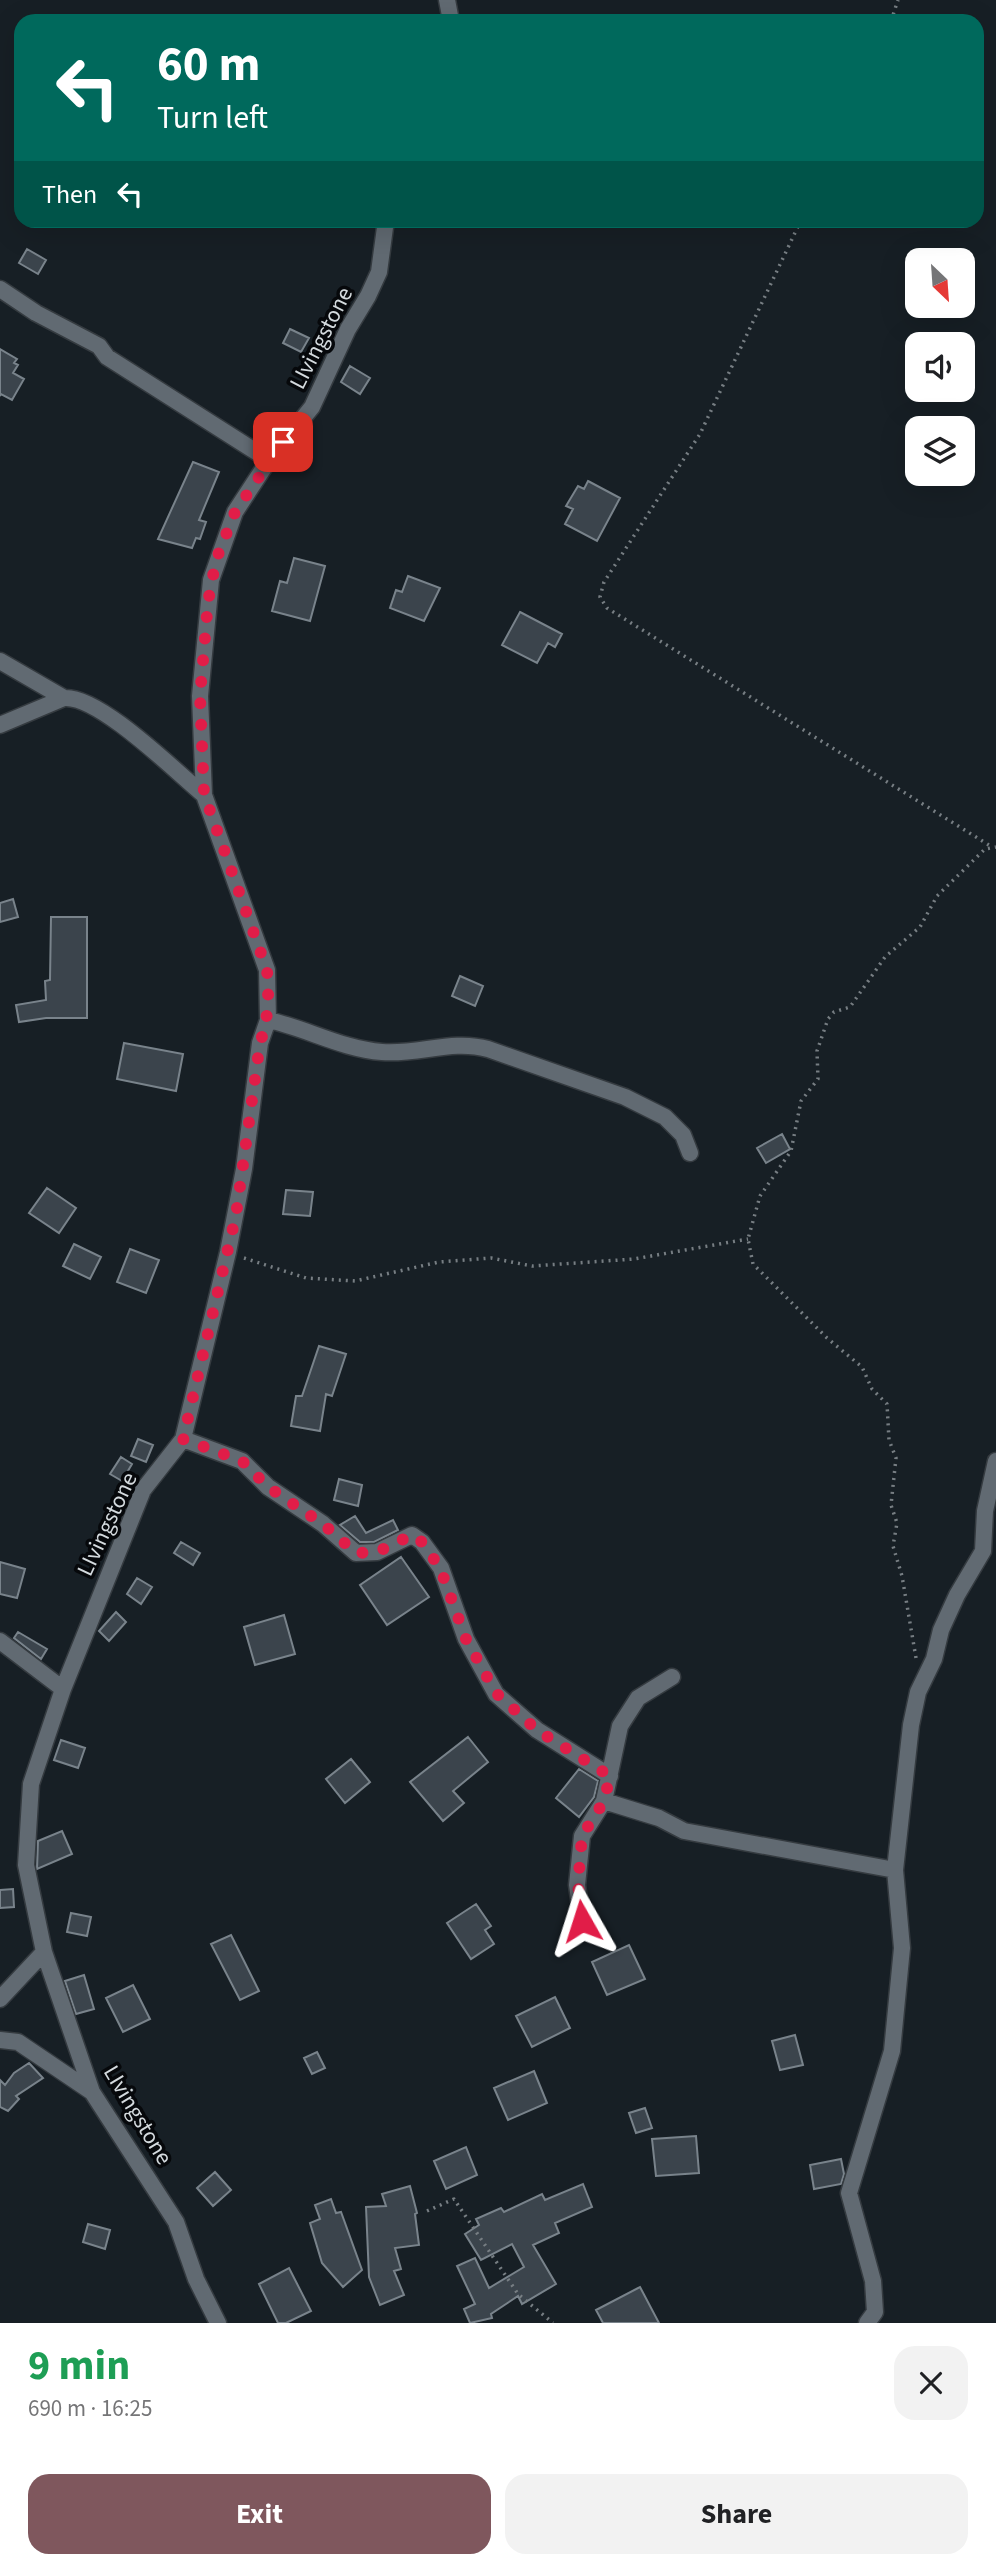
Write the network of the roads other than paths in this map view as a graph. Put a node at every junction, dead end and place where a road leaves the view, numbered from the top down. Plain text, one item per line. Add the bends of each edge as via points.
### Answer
1 (386, 228) edge
2 (0, 289) edge
3 (269, 460) junction
4 (0, 661) edge
5 (64, 698) junction
6 (0, 725) edge
7 (204, 794) junction
8 (268, 1020) junction
9 (690, 1153) dead end
10 (183, 1439) junction
11 (996, 1461) edge
12 (0, 1640) edge
13 (672, 1677) dead end
14 (63, 1689) junction
15 (610, 1776) junction
16 (604, 1801) junction
17 (895, 1870) junction
18 (582, 1921) dead end
19 (44, 1952) junction
20 (0, 1999) edge
21 (0, 2040) edge
22 (92, 2092) junction
23 (218, 2323) edge
24 (867, 2323) edge

1 - 3 street, LIvingstone via 379,272 368,296 312,407
2 - 3 street via 99,346 107,357
3 - 7 street, LIvingstone via 227,528 211,580 200,696
4 - 5 street
5 - 6 street
5 - 7 street via 75,697 100,710
7 - 8 street, LIvingstone via 267,970
8 - 9 street via 378,1052 468,1043 488,1048 625,1097 665,1117 683,1135
8 - 10 street, LIvingstone via 260,1043 228,1252
10 - 14 street, LIvingstone via 143,1490
10 - 15 street via 242,1461 268,1487 356,1553 377,1552 412,1535 422,1542 440,1568 466,1639 496,1693 537,1730
11 - 17 street via 985,1511 983,1552 957,1595 918,1692
12 - 14 street
13 - 15 street via 638,1698 620,1726
14 - 19 street, LIvingstone via 31,1784 26,1865
15 - 16 street
16 - 17 street via 659,1818 684,1832
16 - 18 street via 582,1836 578,1885
17 - 24 street via 902,1948 892,2051 849,2193 873,2281 875,2312
19 - 20 street
19 - 22 street, LIvingstone
21 - 22 street via 18,2042
22 - 23 street, LIvingstone via 176,2222

